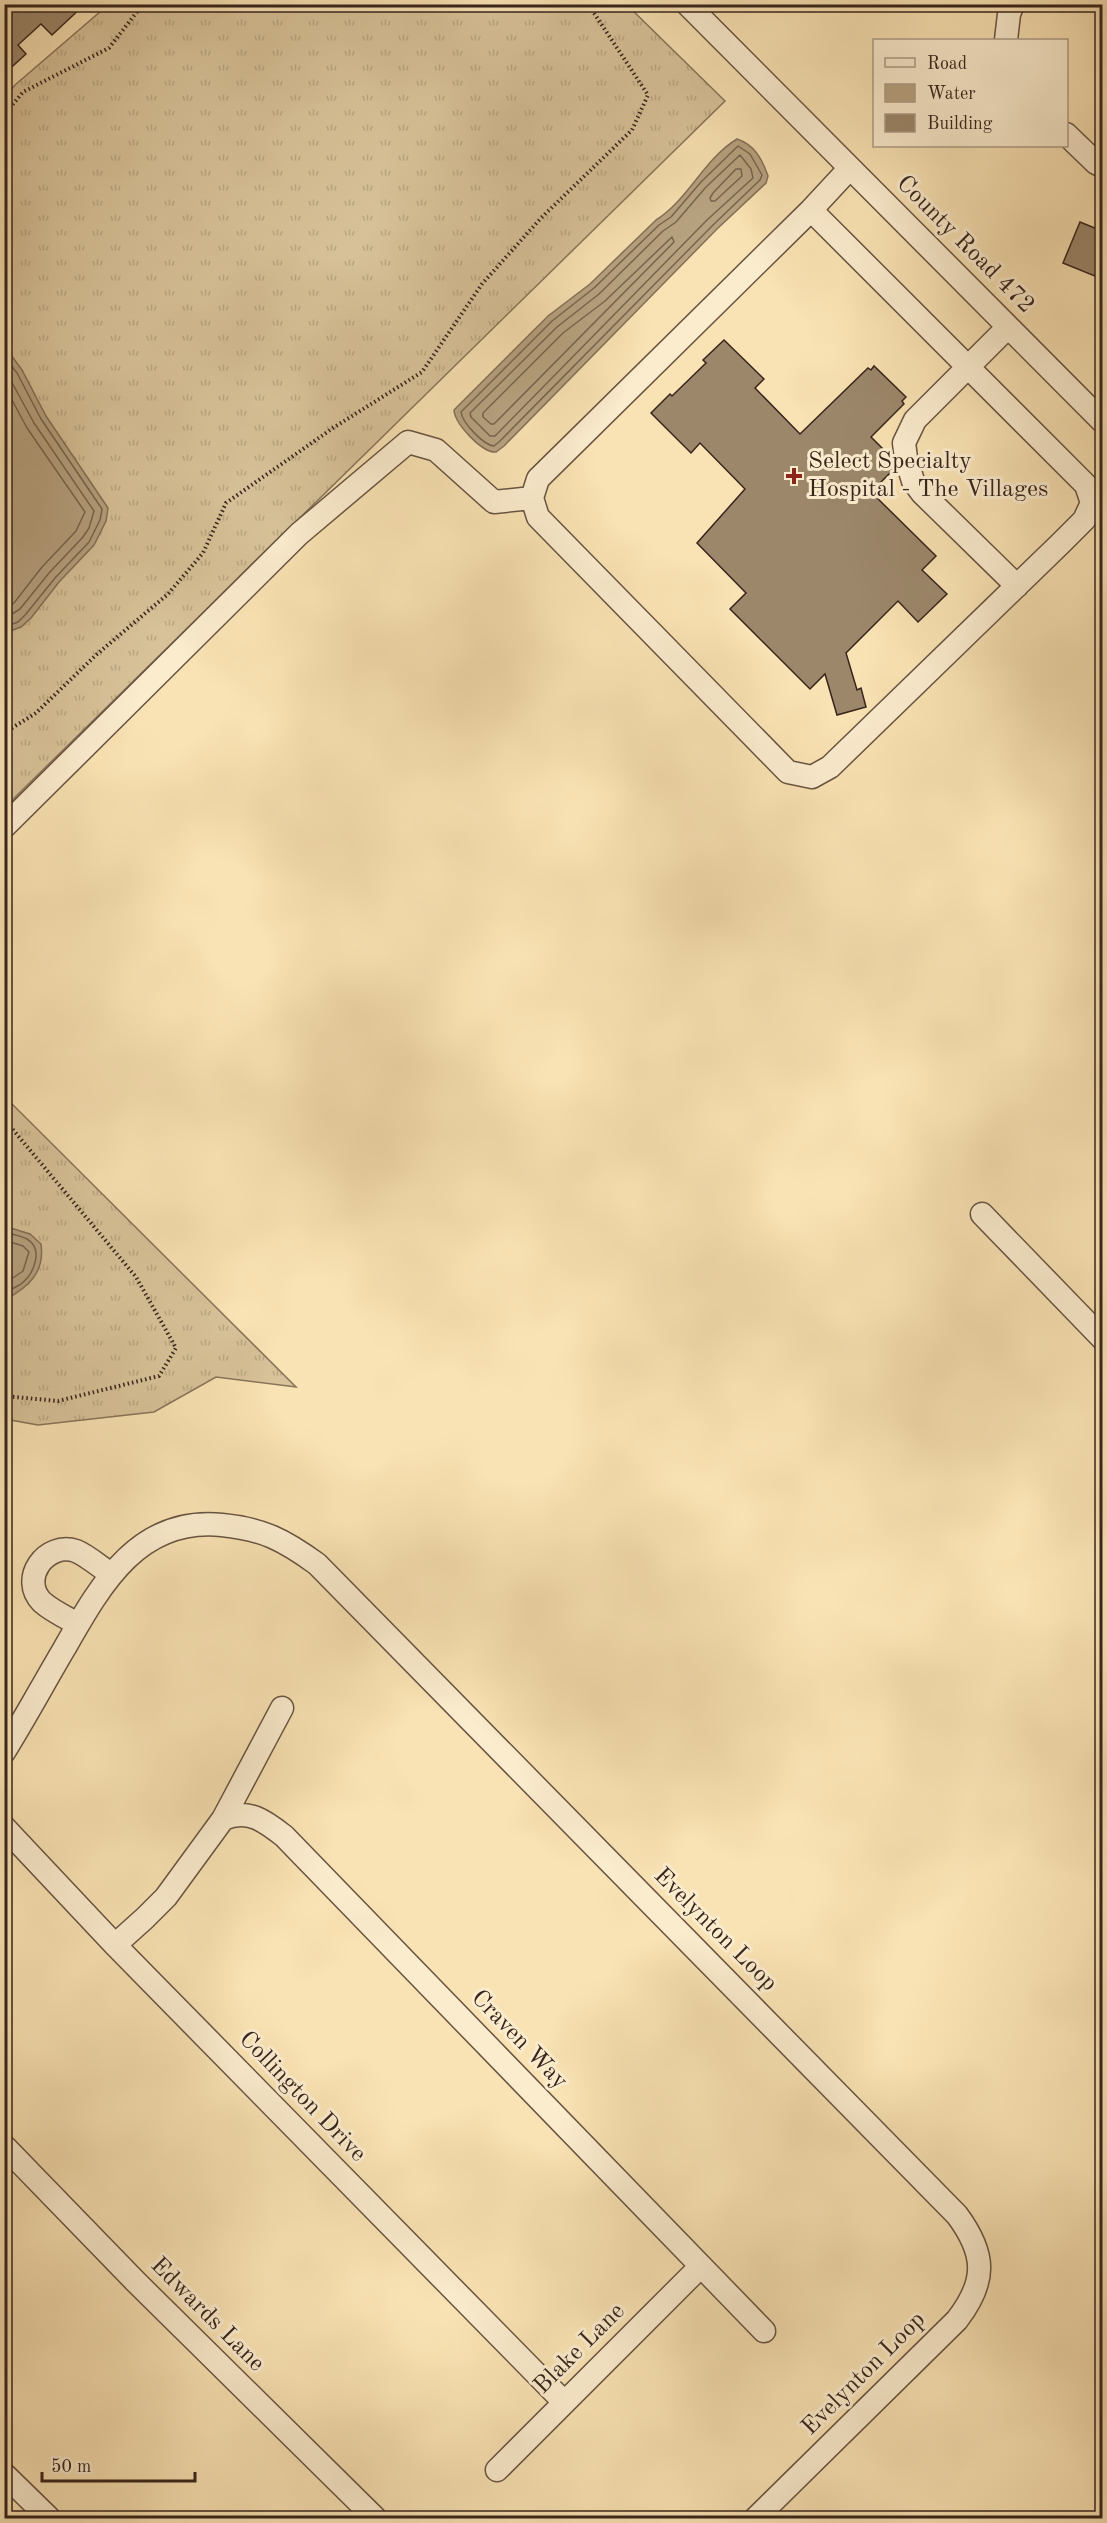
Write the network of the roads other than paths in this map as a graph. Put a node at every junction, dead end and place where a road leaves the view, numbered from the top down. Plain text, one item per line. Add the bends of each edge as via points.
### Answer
1 (687, 4) edge
2 (1013, 4) edge
3 (1006, 39) edge
4 (1068, 136) edge
5 (1102, 166) edge
6 (850, 168) junction
7 (811, 210) junction
8 (1008, 327) junction
9 (969, 367) junction
10 (1102, 422) edge
11 (532, 498) junction
12 (1017, 586) junction
13 (4, 827) edge
14 (982, 1214) dead end
15 (1102, 1338) edge
16 (111, 1574) junction
17 (78, 1624) junction
18 (282, 1708) dead end
19 (4, 1752) edge
20 (223, 1819) junction
21 (4, 1827) edge
22 (115, 1945) junction
23 (4, 2146) edge
24 (701, 2266) junction
25 (764, 2331) dead end
26 (564, 2402) junction
27 (497, 2470) dead end
28 (4, 2474) edge
29 (49, 2518) edge
30 (375, 2518) edge
31 (756, 2518) edge

1 - 6 street, County Road 472
2 - 3 street
4 - 5 street
6 - 7 street
6 - 8 street, County Road 472
7 - 9 street
7 - 11 street via 538,479
8 - 9 street
8 - 10 street, County Road 472
9 - 12 street via 915,420 904,443 906,458 913,481 922,493
9 - 12 street via 1086,485 1092,503 1084,520
11 - 12 street via 538,517 788,772 812,777 830,767
11 - 13 street via 494,502 436,450 408,442 300,534
14 - 15 street
16 - 17 street, Evelynton Loop
16 - 17 street via 76,1551 62,1549 49,1553 39,1563 34,1589 41,1602
16 - 31 street, Evelynton Loop via 138,1548 167,1530 205,1523 249,1528 288,1543 317,1564 957,2215 971,2234 979,2257 978,2281 970,2303
17 - 19 street, Evelynton Loop
18 - 20 street
20 - 22 street via 166,1897
20 - 24 street, Craven Way via 248,1814 266,1821 284,1836
21 - 22 street, Collington Drive
22 - 26 street, Collington Drive
23 - 30 street, Edwards Lane via 135,2282
24 - 25 street, Craven Way
24 - 26 street, Blake Lane
26 - 27 street, Blake Lane
28 - 29 street

